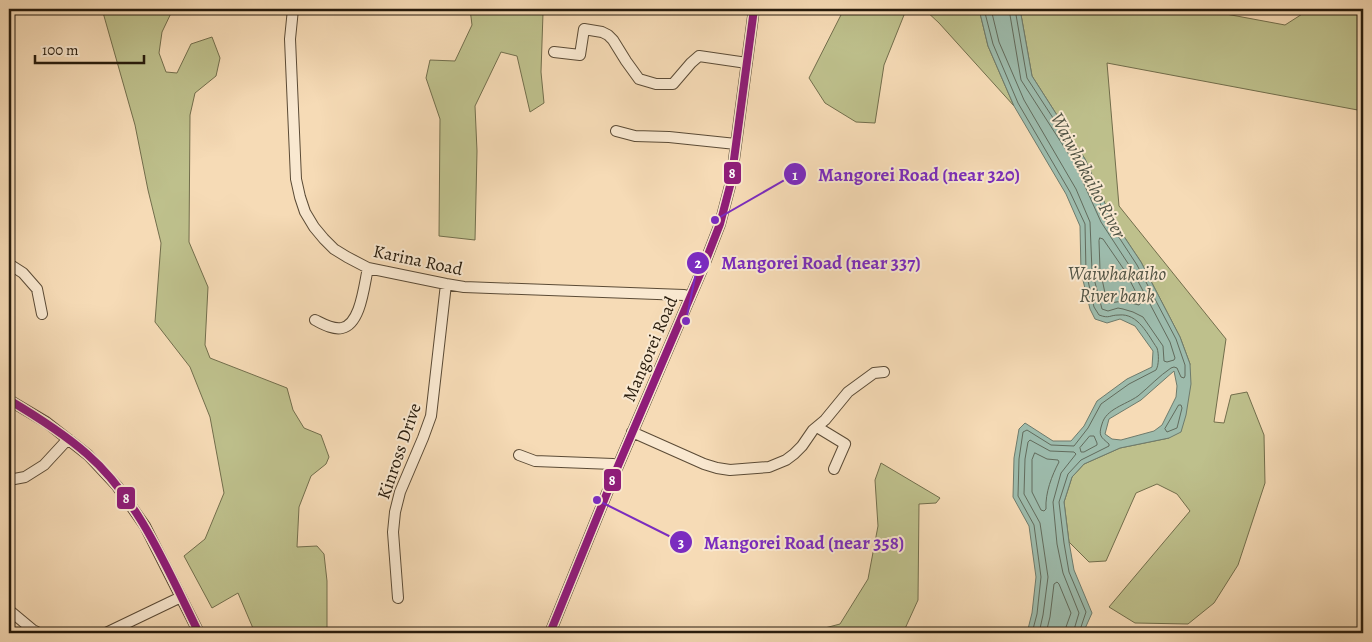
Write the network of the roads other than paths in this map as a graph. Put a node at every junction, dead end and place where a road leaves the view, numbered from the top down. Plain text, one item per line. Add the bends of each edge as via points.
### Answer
1 (293, 9) edge
2 (754, 9) edge
3 (554, 52) dead end
4 (747, 63) junction
5 (616, 131) dead end
6 (736, 144) junction
7 (9, 264) edge
8 (368, 268) junction
9 (446, 284) junction
10 (690, 297) junction
11 (42, 314) dead end
12 (315, 320) dead end
13 (884, 372) dead end
14 (9, 400) edge
15 (821, 423) junction
16 (632, 432) junction
17 (68, 439) junction
18 (519, 455) dead end
19 (618, 466) junction
20 (834, 469) dead end
21 (9, 480) edge
22 (181, 597) junction
23 (398, 598) dead end
24 (9, 610) edge
25 (39, 633) edge
26 (106, 633) edge
27 (199, 633) edge
28 (550, 633) edge

1 - 8 street, Karina Road via 290,39 296,179 300,197 305,212 324,239 334,249
2 - 4 street, Mangorei Road
3 - 4 street via 580,55 584,29 602,32 613,40 640,79 656,84 673,84 699,56
4 - 6 street, Mangorei Road
5 - 6 street via 635,136
6 - 10 street, Mangorei Road via 720,224
7 - 11 street via 23,273 37,289
8 - 9 street, Karina Road
8 - 12 street via 354,320 340,328
9 - 10 street, Karina Road
9 - 23 street, Kinross Drive via 431,416 395,512 393,532
10 - 16 street, Mangorei Road
13 - 15 street via 874,373 848,392
14 - 17 street
15 - 16 street via 794,454 778,464 730,470 704,464
15 - 20 street via 845,444
16 - 19 street, Mangorei Road
17 - 21 street via 44,466
17 - 22 street via 117,486 144,526
18 - 19 street via 535,461
19 - 28 street, Mangorei Road
22 - 26 street
22 - 27 street
24 - 25 street

